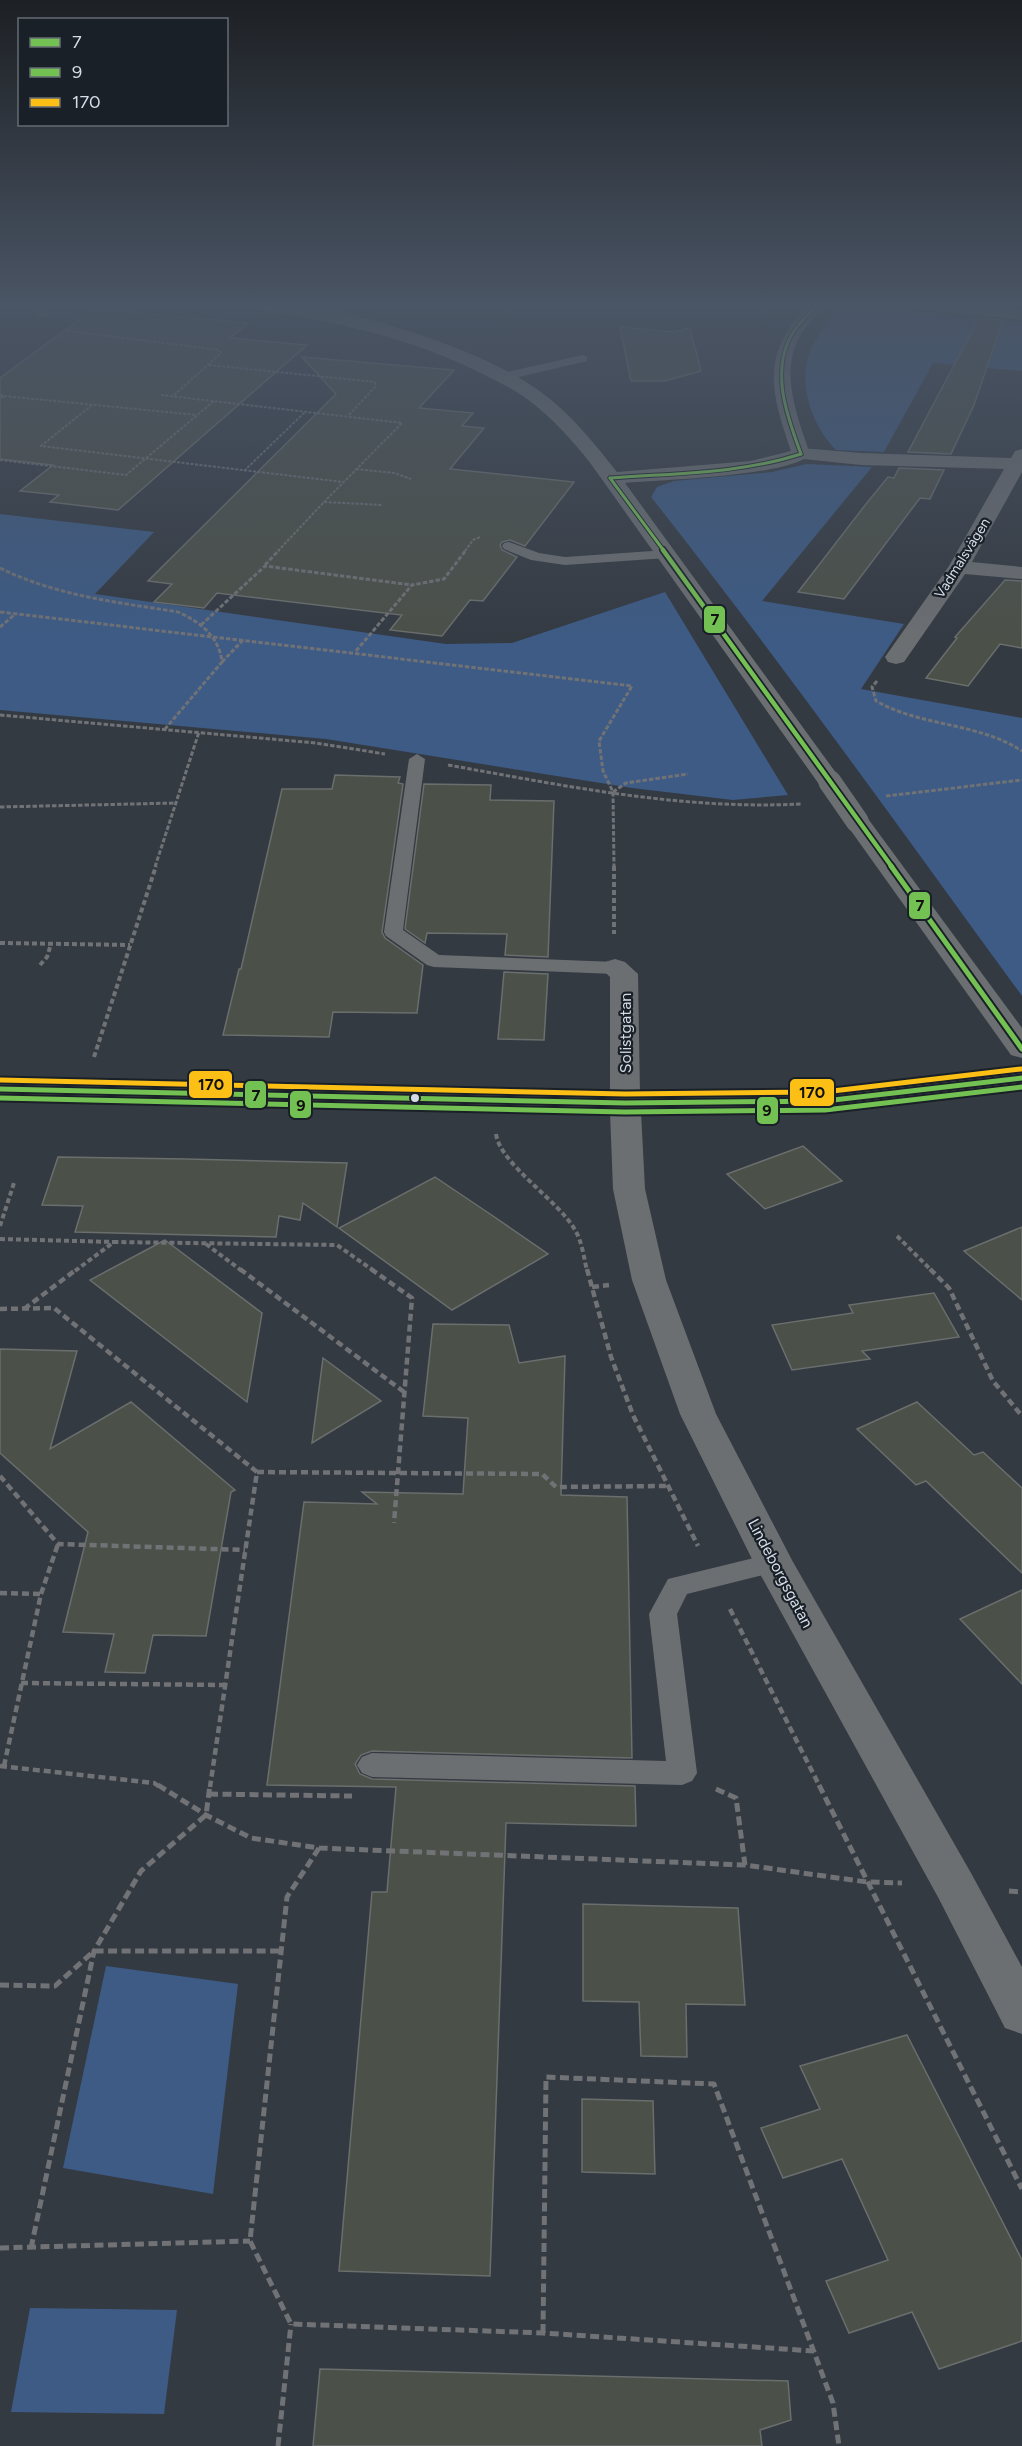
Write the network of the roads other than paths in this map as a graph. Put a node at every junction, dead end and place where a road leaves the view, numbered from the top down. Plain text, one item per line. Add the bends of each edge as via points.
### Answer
1 (559, 417) edge
2 (788, 417) edge
3 (801, 454) junction
4 (1021, 461) edge
5 (610, 478) junction
6 (509, 546) dead end
7 (667, 554) junction
8 (959, 567) junction
9 (1022, 573) edge
10 (896, 657) road end
11 (417, 759) road end
12 (615, 968) joint
13 (1022, 1049) edge
14 (1022, 1078) edge
15 (0, 1089) edge
16 (625, 1103) junction
17 (774, 1563) junction
18 (372, 1765) road end
19 (1022, 2013) edge

1 - 5 street via 578,435
2 - 3 street
3 - 4 street via 861,459
3 - 5 street via 751,467
4 - 8 street, Vadmalsvägen
5 - 7 street
6 - 7 lane via 536,557 565,561
7 - 13 street, bridge
8 - 9 street
8 - 10 street, Vadmalsvägen
11 - 12 lane via 393,932 434,961
12 - 16 street, Solistgatan via 624,974
14 - 16 street via 825,1101
15 - 16 street
16 - 17 street, Lindeborgsgatan via 629,1189 649,1280 699,1414
17 - 18 lane via 678,1586 663,1614 682,1773
17 - 19 street, Lindeborgsgatan

